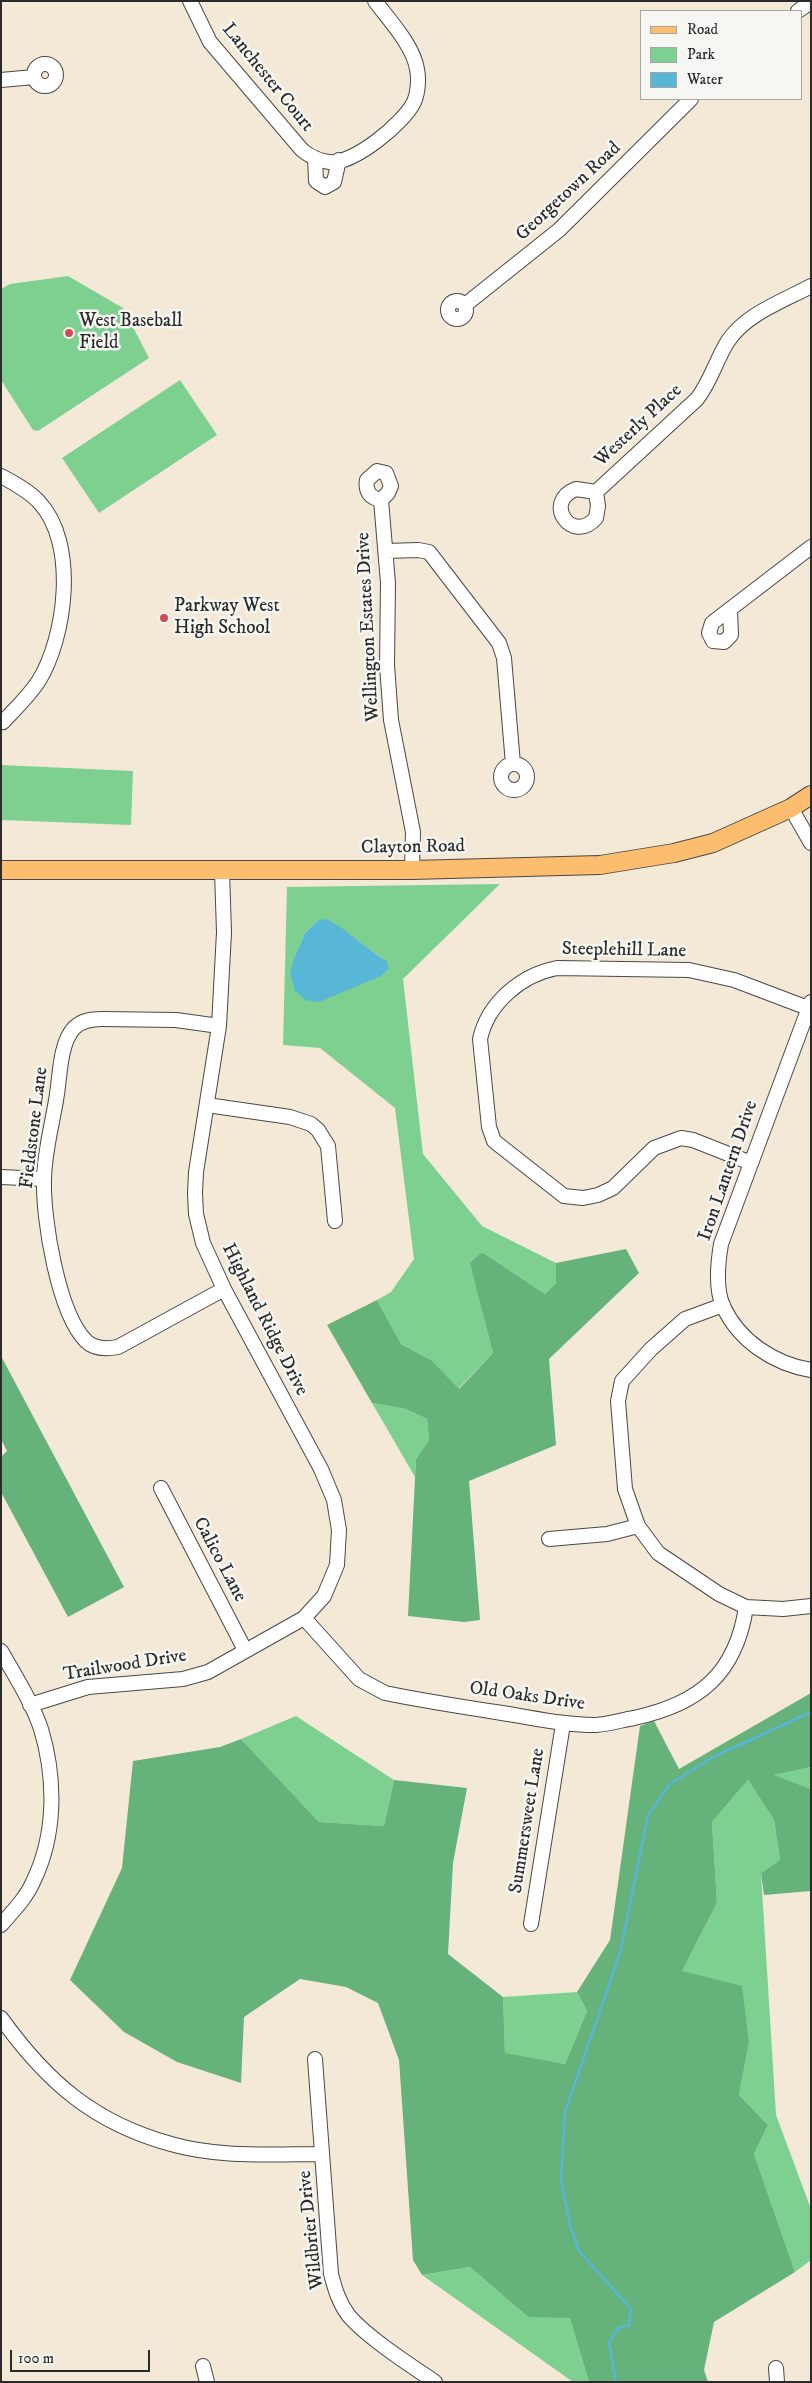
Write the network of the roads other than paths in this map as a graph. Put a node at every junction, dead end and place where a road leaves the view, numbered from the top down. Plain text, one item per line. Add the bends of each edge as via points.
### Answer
1 (190, 1) edge
2 (375, 1) edge
3 (811, 2) edge
4 (799, 10) edge
5 (34, 76) dead end
6 (1, 80) edge
7 (691, 100) edge
8 (315, 158) junction
9 (335, 162) junction
10 (811, 286) edge
11 (465, 305) dead end
12 (1, 476) edge
13 (596, 492) dead end
14 (381, 500) dead end
15 (811, 546) edge
16 (386, 551) junction
17 (730, 610) dead end
18 (1, 722) edge
19 (513, 764) dead end
20 (811, 795) edge
21 (791, 808) junction
22 (811, 843) edge
23 (2, 870) edge
24 (412, 870) junction
25 (222, 871) junction
26 (810, 1005) edge
27 (219, 1026) junction
28 (207, 1105) junction
29 (751, 1163) junction
30 (1, 1177) edge
31 (44, 1178) junction
32 (335, 1221) dead end
33 (224, 1289) junction
34 (723, 1305) junction
35 (811, 1370) edge
36 (161, 1488) dead end
37 (638, 1526) junction
38 (549, 1539) dead end
39 (746, 1606) junction
40 (811, 1606) edge
41 (304, 1618) junction
42 (245, 1650) junction
43 (1, 1651) edge
44 (30, 1705) junction
45 (562, 1724) junction
46 (1, 1924) edge
47 (531, 1924) dead end
48 (1, 2018) edge
49 (315, 2059) dead end
50 (322, 2154) junction
51 (203, 2366) dead end
52 (206, 2382) edge
53 (435, 2382) edge

1 - 8 street, Lanchester Court via 210,42 302,150
2 - 9 street via 414,60 417,68 416,94 404,117 385,135 358,153
3 - 4 street
5 - 6 street
7 - 11 street, Georgetown Road via 559,230
8 - 9 street, Lanchester Court
8 - 9 street via 316,181 324,187 334,182
10 - 13 street, Westerly Place via 741,326 729,340 697,399
12 - 18 street via 39,502 55,528 64,579 62,611 53,649 38,681 21,705
14 - 16 street, Wellington Estates Drive
15 - 17 street
16 - 19 street via 429,552 499,644 504,658
16 - 24 street, Wellington Estates Drive via 391,720 413,832
20 - 21 main road, Clayton Road
21 - 22 street
21 - 24 main road, Clayton Road via 712,843 635,861 600,865
23 - 25 main road, Clayton Road
24 - 25 main road, Clayton Road
25 - 27 street, Highland Ridge Drive via 224,932
26 - 29 street, Iron Lantern Drive
26 - 29 street, Steeplehill Lane via 734,980 689,970 557,968 519,984 494,1007 483,1028 480,1040 488,1118 494,1141 564,1196 598,1196 613,1188 654,1148 681,1138
27 - 28 street, Highland Ridge Drive
27 - 31 street, Fieldstone Lane via 176,1020 92,1019 74,1028 63,1058
28 - 32 street via 290,1117 318,1130 328,1146
28 - 33 street, Highland Ridge Drive via 196,1172 196,1214 203,1243
29 - 34 street, Iron Lantern Drive via 721,1244 718,1266
30 - 31 street
31 - 33 street, Fieldstone Lane via 49,1244 57,1275 78,1329 92,1345 118,1347
33 - 41 street, Highland Ridge Drive via 334,1500 338,1530 337,1565 324,1596
34 - 35 street, Iron Lantern Drive via 760,1350 792,1367
34 - 37 street via 685,1319 622,1381 618,1401 625,1489
36 - 42 street, Calico Lane
37 - 38 street via 607,1534
37 - 39 street via 658,1553 719,1594
39 - 40 street via 783,1609
39 - 45 street, Old Oaks Drive via 744,1624 728,1664 697,1694 653,1714 599,1725
41 - 42 street, Trailwood Drive
41 - 45 street, Old Oaks Drive via 359,1679 385,1693
42 - 44 street, Trailwood Drive via 208,1672 183,1679 88,1687
43 - 44 street
44 - 46 street via 49,1760 52,1809 33,1883
45 - 47 street, Summersweet Lane
48 - 50 street via 46,2075 102,2117 139,2134 172,2145 212,2151
49 - 50 street, Wildbrier Drive
50 - 53 street, Wildbrier Drive via 331,2274 336,2293 350,2316
51 - 52 street

